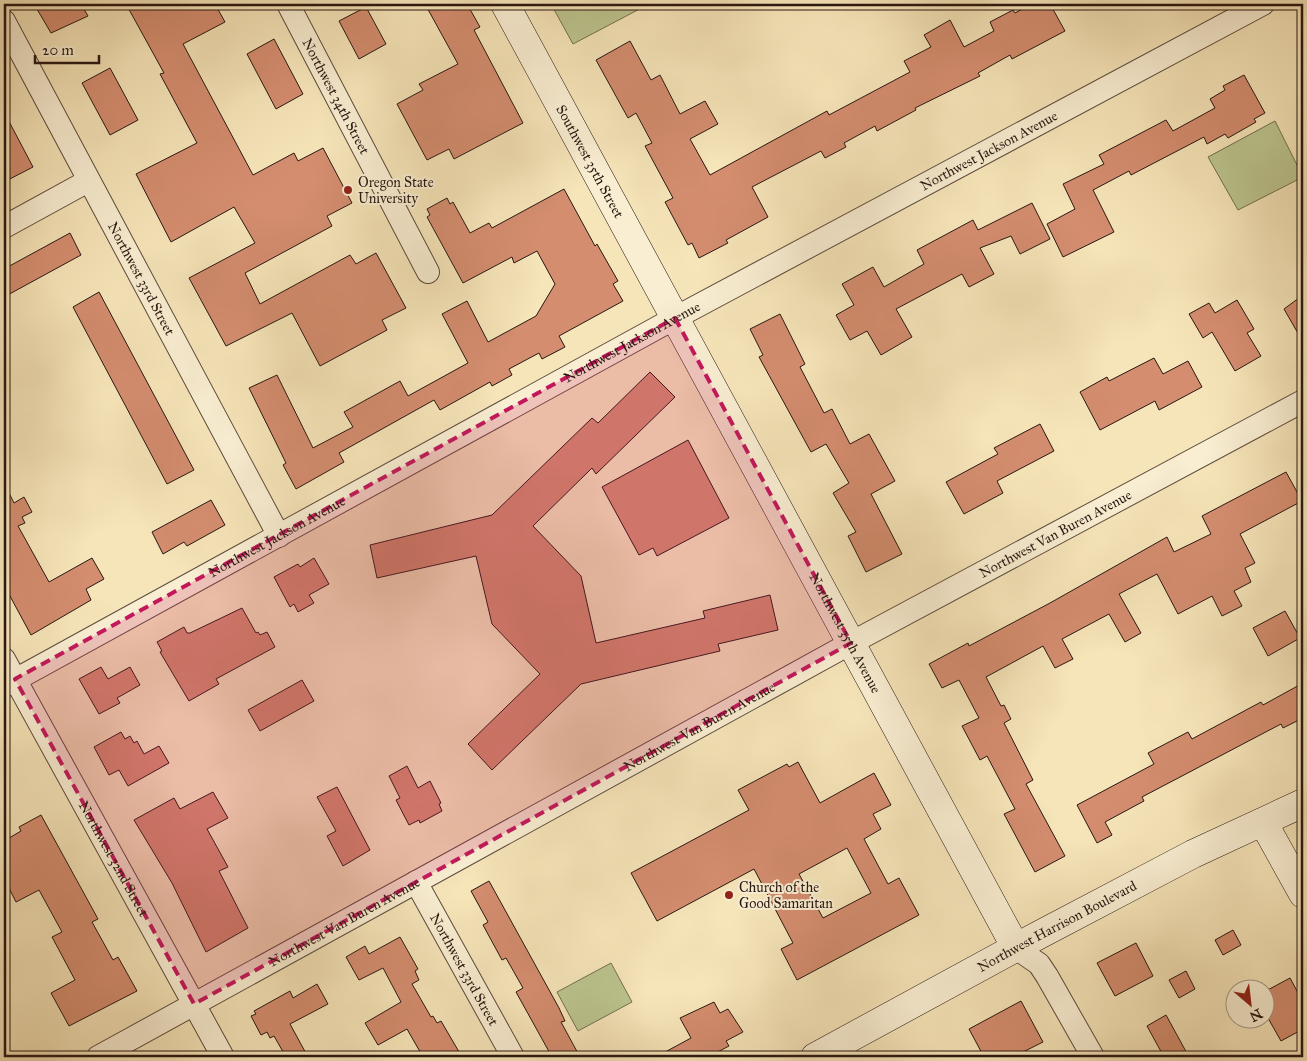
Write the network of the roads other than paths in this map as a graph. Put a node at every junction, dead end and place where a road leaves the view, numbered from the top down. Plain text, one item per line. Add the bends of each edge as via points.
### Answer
1 (288, 4) edge
2 (505, 4) edge
3 (1263, 4) edge
4 (4, 21) edge
5 (88, 181) junction
6 (4, 227) edge
7 (428, 272) dead end
8 (675, 318) junction
9 (1303, 401) edge
10 (279, 536) junction
11 (851, 643) junction
12 (4, 659) edge
13 (9, 682) edge
14 (1303, 803) edge
15 (1264, 822) junction
16 (416, 882) junction
17 (1303, 894) edge
18 (1016, 948) junction
19 (194, 1004) junction
20 (98, 1057) edge
21 (222, 1057) edge
22 (513, 1057) edge
23 (815, 1057) edge
24 (1093, 1057) edge

1 - 7 street, Northwest 34th Street
2 - 8 main road, Southwest 35th Street
3 - 8 street, Northwest Jackson Avenue
4 - 5 street, Northwest 33rd Street
5 - 6 street
5 - 10 street, Northwest 33rd Street
8 - 10 street, Northwest Jackson Avenue
8 - 11 main road, Northwest 35th Avenue
9 - 11 street, Northwest Van Buren Avenue
10 - 13 street, Northwest Jackson Avenue
11 - 16 street, Northwest Van Buren Avenue
11 - 18 main road, Northwest 35th Avenue
12 - 13 street, Northwest 32nd Street
13 - 19 street, Northwest 32nd Street
14 - 15 main road, Northwest Harrison Boulevard
15 - 17 main road
15 - 18 main road, Northwest Harrison Boulevard via 1193,854
16 - 19 street, Northwest Van Buren Avenue
16 - 22 street, Northwest 33rd Street
18 - 23 main road, Northwest Harrison Boulevard
18 - 24 street via 1039,964 1048,976
19 - 20 street, Northwest Van Buren Avenue
19 - 21 street, Northwest 32nd Street

